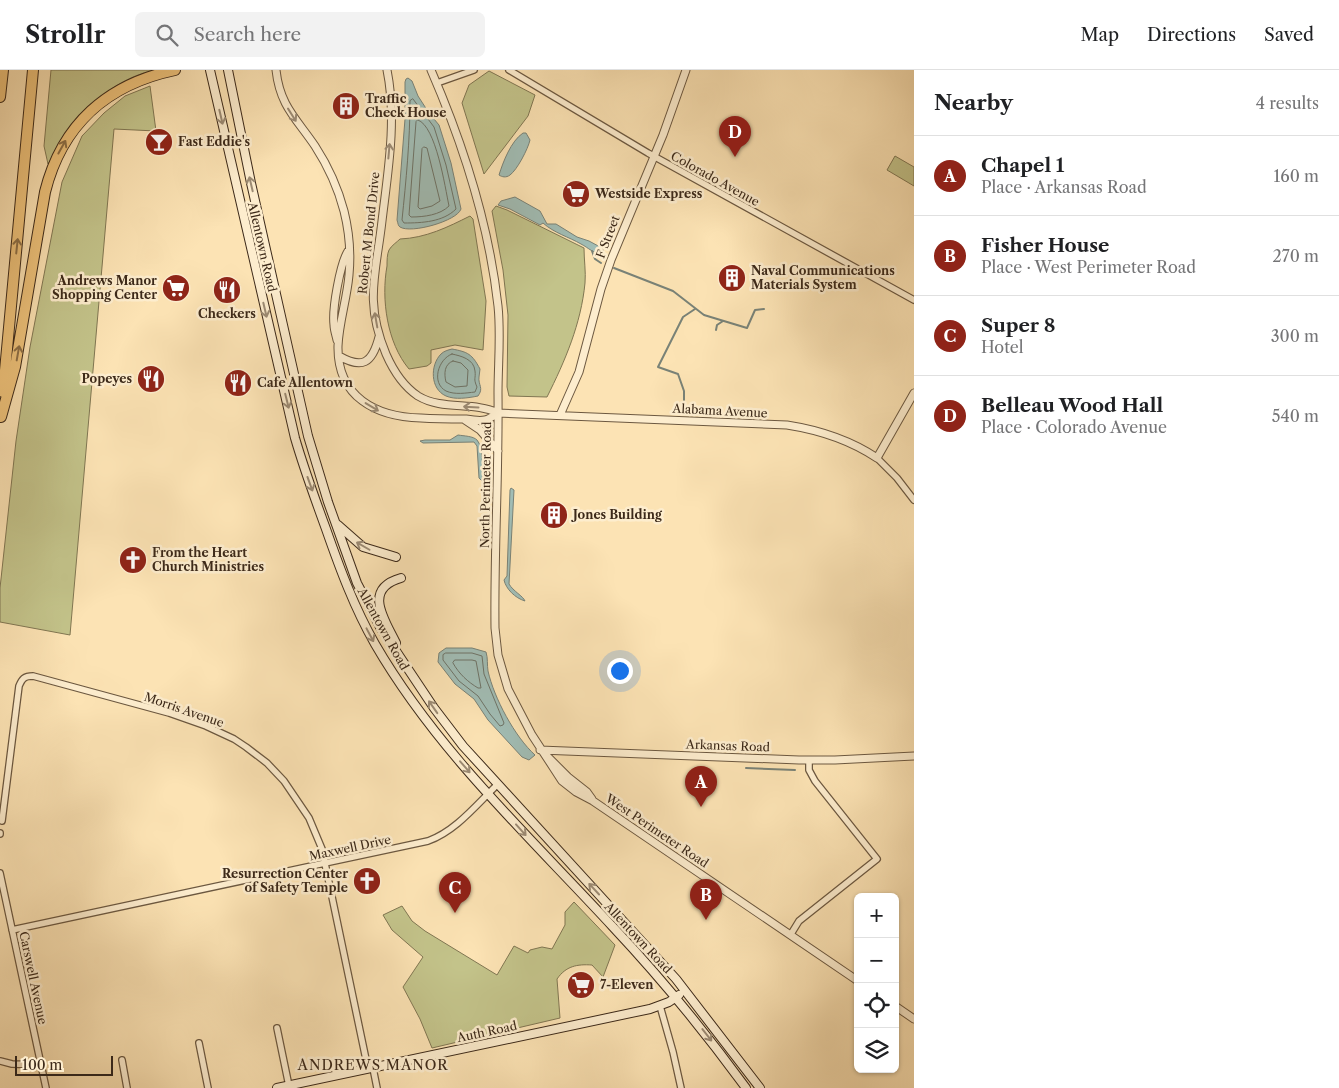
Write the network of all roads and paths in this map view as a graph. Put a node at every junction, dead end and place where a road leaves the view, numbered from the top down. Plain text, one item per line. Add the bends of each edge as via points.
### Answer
1 (2, 70) edge
2 (33, 70) edge
3 (175, 70) edge
4 (210, 70) edge
5 (228, 70) edge
6 (276, 70) edge
7 (387, 70) edge
8 (431, 70) edge
9 (474, 70) edge
10 (509, 70) edge
11 (686, 70) edge
12 (437, 83) junction
13 (0, 97) edge
14 (654, 156) junction
15 (914, 300) edge
16 (379, 337) junction
17 (339, 356) junction
18 (914, 393) edge
19 (498, 413) junction
20 (0, 416) edge
21 (560, 416) junction
22 (465, 419) junction
23 (0, 423) edge
24 (498, 451) junction
25 (877, 458) junction
26 (914, 500) edge
27 (336, 524) junction
28 (396, 557) dead end
29 (495, 559) joint
30 (401, 578) dead end
31 (410, 672) junction
32 (540, 750) junction
33 (914, 756) edge
34 (809, 760) junction
35 (498, 784) junction
36 (488, 794) junction
37 (2, 821) dead end
38 (326, 863) junction
39 (0, 873) edge
40 (12, 930) junction
41 (791, 934) junction
42 (854, 978) edge
43 (685, 990) junction
44 (676, 997) junction
45 (660, 1006) junction
46 (899, 1009) edge
47 (914, 1018) edge
48 (277, 1028) dead end
49 (200, 1043) dead end
50 (122, 1060) dead end
51 (0, 1061) edge
52 (41, 1065) junction
53 (370, 1068) junction
54 (289, 1086) junction
55 (46, 1088) edge
56 (126, 1088) edge
57 (208, 1088) edge
58 (278, 1088) edge
59 (377, 1088) edge
60 (681, 1088) edge
61 (746, 1088) edge
62 (760, 1088) edge

1 - 13 highway
20 -> 2 highway
20 -> 3 highway via 15,367 45,192 57,157 76,126 105,98 143,79
4 -> 36 main road, Allentown Road via 295,438 338,566 359,614 397,679 431,727
27 -> 5 main road, Allentown Road via 308,436
6 -> 17 street, Robert M Bond Drive via 287,109 316,148 334,182 344,212 349,251 348,286 338,344
16 -> 7 street, Robert M Bond Drive via 372,292 391,132
8 - 12 street
9 - 12 street
10 - 14 street, Colorado Avenue
11 - 14 street, F Street
12 - 19 street via 473,179 488,243 499,322
14 - 15 street, Colorado Avenue
14 - 21 street, F Street via 611,260 579,372
16 - 17 street via 372,355 361,363 352,363
19 -> 16 street, Robert M Bond Drive via 486,407 443,405 417,395 396,373
17 -> 22 street, Robert M Bond Drive via 345,380 351,389 376,410 410,418
18 - 25 street
19 - 21 street, Alabama Avenue
19 - 22 street, Robert M Bond Drive via 486,420
19 - 24 street, North Perimeter Road
20 - 23 highway
21 - 25 street, Alabama Avenue via 787,425 834,436
22 - 24 street via 480,430
24 - 29 street, North Perimeter Road
25 - 26 street, Alabama Avenue
28 -> 27 main road via 363,547
27 - 31 main road, Allentown Road via 357,583 380,627
29 - 32 street, West Perimeter Road via 498,655 508,689
30 - 31 main road via 382,590 378,604
35 -> 31 main road, Allentown Road via 452,732
32 - 34 street, Arkansas Road
32 - 41 street, West Perimeter Road via 593,801
33 - 34 street, Arkansas Road
34 - 41 street via 809,770 815,781 877,859 799,921
35 - 36 street, Maxwell Drive
43 -> 35 main road, Allentown Road
36 - 38 street, Maxwell Drive via 458,822 434,838
36 -> 44 main road, Allentown Road
37 - 38 street, Morris Avenue via 19,686 23,678 33,676 169,713 234,739 267,763 294,794 315,829
38 - 40 street, Maxwell Drive
38 - 53 street, Morris Avenue
39 - 40 street, Carswell Avenue
40 - 52 street, Carswell Avenue
41 - 42 street, West Perimeter Road
43 - 44 main road, Auth Road
43 - 62 main road, Allentown Road
44 - 45 main road, Auth Road
44 -> 61 main road, Allentown Road
45 - 53 main road, Auth Road
45 - 60 street
46 - 47 street
48 - 54 street
49 - 57 street
50 - 56 street
51 - 52 street
52 - 55 street, Carswell Avenue
53 - 54 main road, Auth Road
53 - 59 street, Morris Avenue
54 - 58 main road, Auth Road

